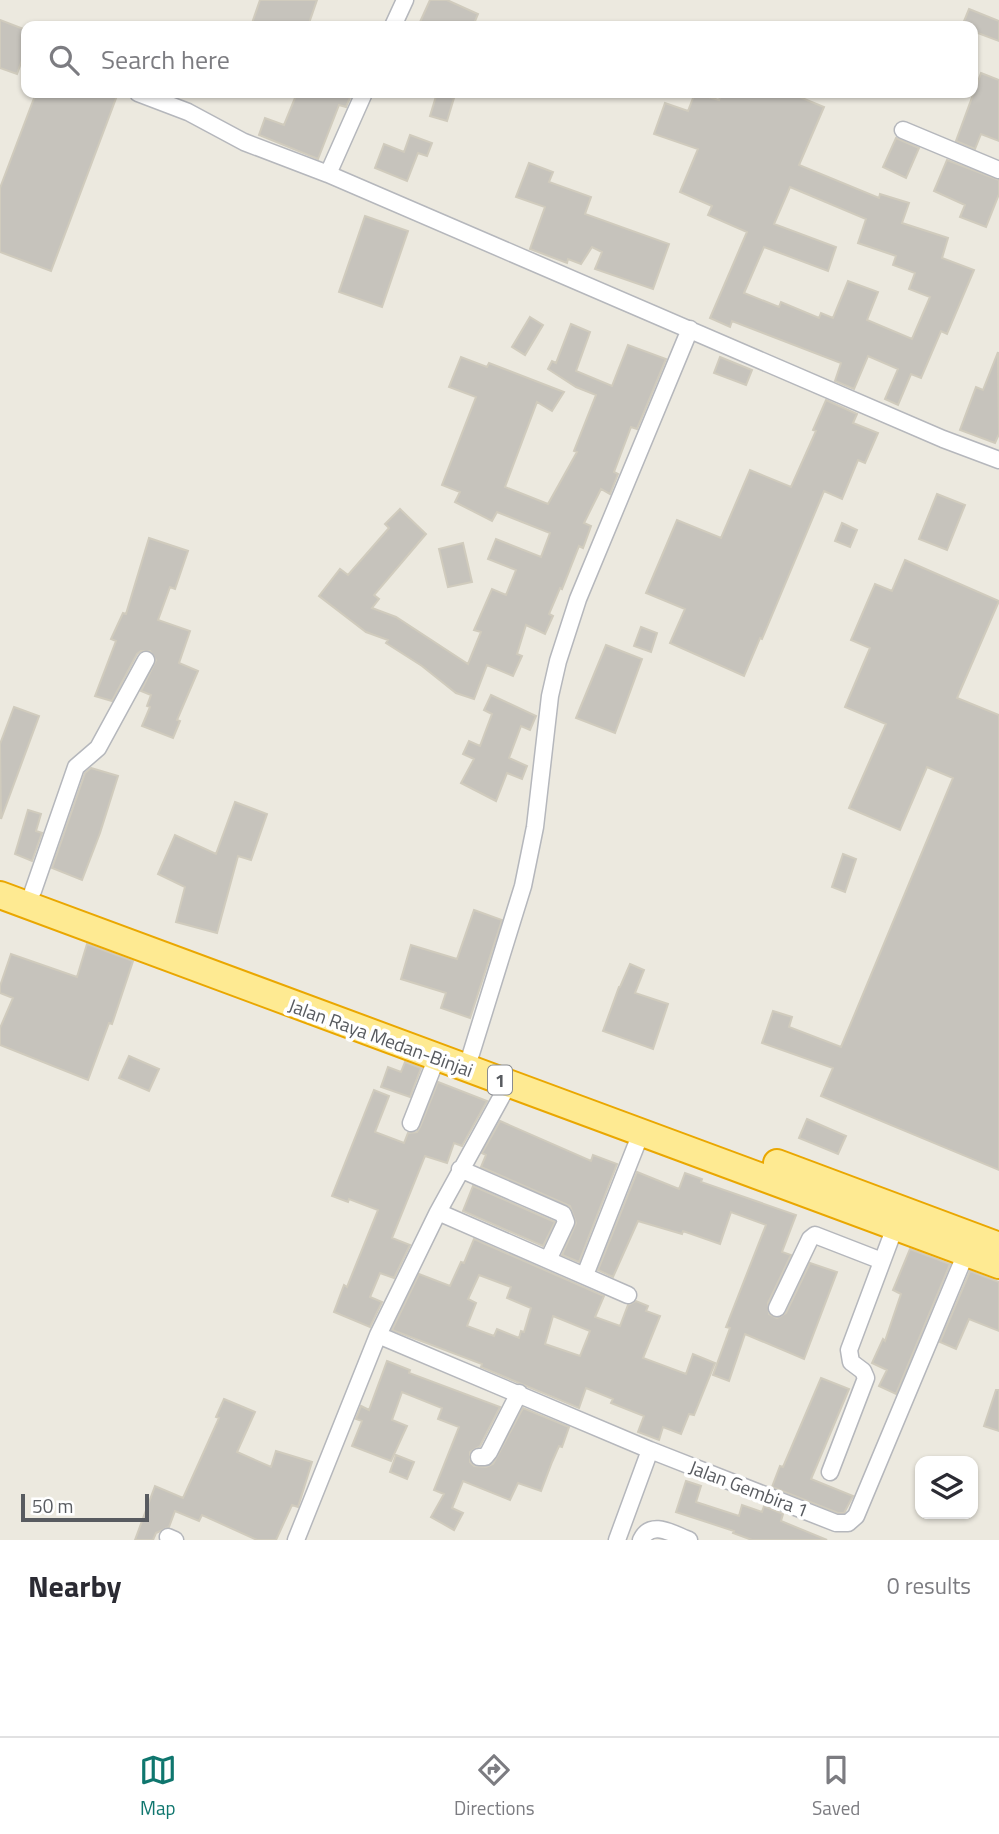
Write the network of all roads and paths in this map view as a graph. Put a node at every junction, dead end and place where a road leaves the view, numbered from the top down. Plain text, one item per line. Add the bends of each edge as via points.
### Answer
1 (405, 0) edge
2 (395, 21) edge
3 (151, 98) edge
4 (362, 98) edge
5 (903, 130) dead end
6 (999, 170) edge
7 (328, 174) junction
8 (690, 329) junction
9 (999, 460) edge
10 (146, 660) dead end
11 (0, 879) edge
12 (33, 891) junction
13 (0, 895) edge
14 (471, 1054) junction
15 (437, 1057) junction
16 (509, 1083) junction
17 (411, 1123) dead end
18 (641, 1133) junction
19 (460, 1169) junction
20 (438, 1212) junction
21 (895, 1227) junction
22 (999, 1246) edge
23 (966, 1253) junction
24 (548, 1259) junction
25 (882, 1261) junction
26 (999, 1265) edge
27 (585, 1275) junction
28 (628, 1295) dead end
29 (777, 1308) dead end
30 (378, 1335) junction
31 (519, 1393) junction
32 (650, 1450) junction
33 (479, 1457) dead end
34 (830, 1472) dead end
35 (296, 1540) edge
36 (617, 1540) edge
37 (641, 1540) edge
38 (689, 1540) edge

1 - 2 street
3 - 7 street via 244,142
4 - 7 street
5 - 6 street
7 - 8 street
8 - 9 street
8 - 14 street via 583,586 558,661 523,886
10 - 12 street via 98,748 76,767
11 - 12 highway, Jalan Raya Medan-Binjai / 1
12 - 14 highway, Jalan Raya Medan-Binjai / 1
13 - 15 highway, Jalan Raya Medan-Binjai / 1
14 - 22 highway, Jalan Raya Medan-Binjai / 1
15 - 16 highway, Jalan Raya Medan-Binjai / 1
15 - 17 street
16 - 18 highway, Jalan Raya Medan-Binjai / 1
16 - 19 street
18 - 21 highway, Jalan Raya Medan-Binjai / 1
18 - 27 street
19 - 20 street
19 - 24 street via 563,1214 566,1222
20 - 24 street
20 - 30 street
21 - 23 highway, Jalan Raya Medan-Binjai / 1
21 - 25 street
23 - 26 highway, Jalan Raya Medan-Binjai / 1
23 - 32 street, Jalan Gembira 1 via 852,1520 836,1523
24 - 27 street
25 - 29 street via 815,1235
25 - 34 street via 849,1350 851,1362 866,1378
27 - 28 street
30 - 31 street, Jalan Gembira 1
30 - 35 street
31 - 32 street, Jalan Gembira 1
31 - 33 street via 489,1452
32 - 36 street
37 - 38 street via 658,1529

